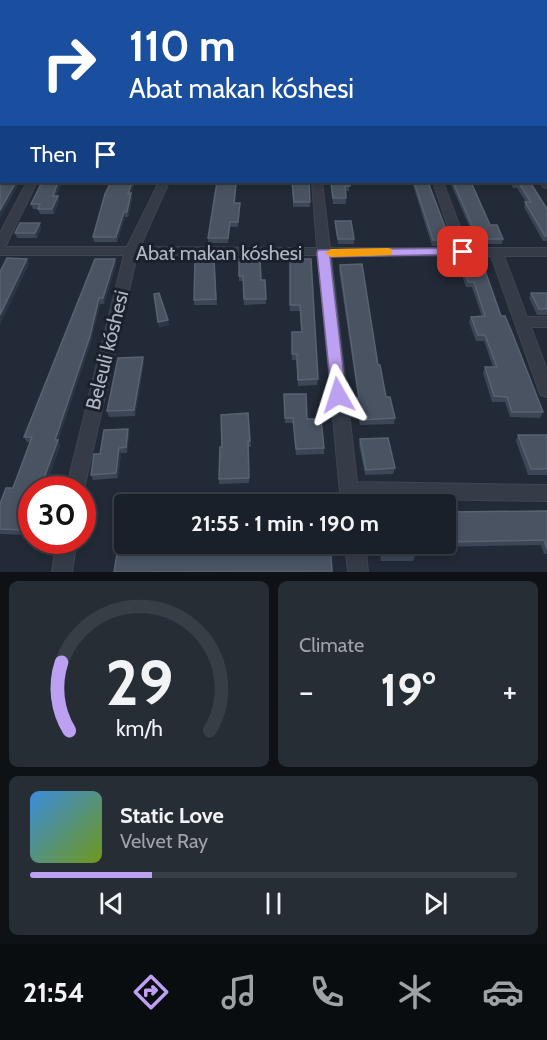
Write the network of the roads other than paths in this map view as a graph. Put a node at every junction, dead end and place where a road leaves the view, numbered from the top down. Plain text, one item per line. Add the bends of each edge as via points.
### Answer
1 (31, 183) edge
2 (164, 183) edge
3 (317, 183) edge
4 (438, 183) edge
5 (0, 245) edge
6 (0, 251) edge
7 (463, 252) junction
8 (496, 252) junction
9 (547, 252) edge
10 (323, 253) junction
11 (131, 254) junction
12 (521, 322) junction
13 (547, 322) edge
14 (547, 391) edge
15 (78, 476) edge
16 (547, 493) edge
17 (349, 494) edge
18 (456, 495) edge
19 (65, 554) edge
20 (356, 554) edge
21 (62, 572) edge
22 (358, 572) edge

1 - 5 street
2 - 11 street, Beleuli kóshesi
3 - 10 street
4 - 7 street
6 - 11 street, Abat makan kóshesi
7 - 8 street, Abat makan kóshesi
7 - 10 street, Abat makan kóshesi
8 - 9 street, Abat makan kóshesi
8 - 12 street
10 - 11 street, Abat makan kóshesi
10 - 17 street
11 - 15 street, Beleuli kóshesi
12 - 13 street
12 - 14 street
16 - 18 street
19 - 21 street
20 - 22 street

